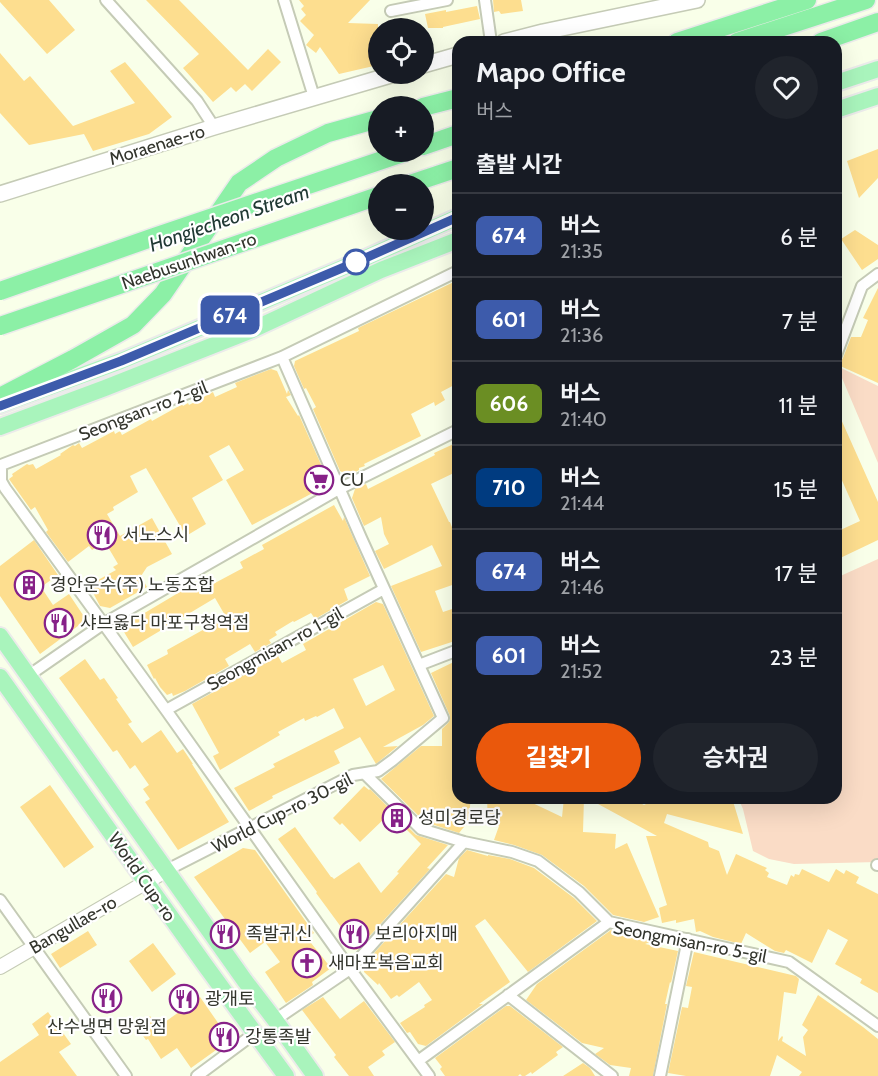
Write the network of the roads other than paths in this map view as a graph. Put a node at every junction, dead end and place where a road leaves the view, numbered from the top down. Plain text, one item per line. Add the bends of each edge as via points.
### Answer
1 (106, 0) edge
2 (284, 0) edge
3 (447, 0) edge
4 (486, 0) edge
5 (697, 0) edge
6 (807, 0) edge
7 (866, 0) edge
8 (391, 11) dead end
9 (878, 22) edge
10 (490, 36) edge
11 (548, 36) edge
12 (696, 36) edge
13 (755, 36) edge
14 (838, 36) edge
15 (452, 57) edge
16 (434, 62) edge
17 (878, 69) edge
18 (842, 80) edge
19 (368, 81) edge
20 (878, 96) edge
21 (314, 97) junction
22 (452, 100) edge
23 (434, 104) edge
24 (842, 108) edge
25 (368, 122) edge
26 (214, 127) junction
27 (452, 136) edge
28 (434, 142) edge
29 (376, 162) edge
30 (452, 170) edge
31 (434, 176) edge
32 (0, 194) edge
33 (368, 199) edge
34 (452, 220) edge
35 (452, 242) edge
36 (452, 274) edge
37 (878, 274) edge
38 (0, 291) edge
39 (0, 326) edge
40 (842, 339) edge
41 (282, 357) junction
42 (0, 397) edge
43 (0, 405) edge
44 (0, 427) edge
45 (452, 433) edge
46 (339, 489) junction
47 (384, 589) junction
48 (103, 624) junction
49 (0, 636) edge
50 (452, 652) edge
51 (419, 665) junction
52 (28, 676) junction
53 (3, 687) edge
54 (166, 710) junction
55 (365, 774) junction
56 (126, 814) junction
57 (108, 828) junction
58 (250, 828) junction
59 (464, 842) junction
60 (167, 870) junction
61 (146, 882) junction
62 (0, 900) edge
63 (609, 922) junction
64 (213, 935) junction
65 (688, 939) junction
66 (34, 947) junction
67 (194, 949) junction
68 (0, 967) edge
69 (350, 969) junction
70 (508, 995) junction
71 (275, 1020) junction
72 (878, 1026) edge
73 (255, 1033) junction
74 (418, 1061) junction
75 (126, 1076) edge
76 (197, 1076) edge
77 (286, 1076) edge
78 (315, 1076) edge
79 (429, 1076) edge
80 (612, 1076) edge
81 (660, 1076) edge

1 - 26 street via 197,101
2 - 21 street
3 - 8 street
4 - 10 street
5 - 11 main road
6 - 12 highway
7 - 13 highway
9 - 14 highway
15 - 16 main road
17 - 18 main road
19 - 21 main road, Moraenae-ro
20 - 24 main road
21 - 26 main road, Moraenae-ro
22 - 23 highway
25 - 42 highway, bridge via 327,133 276,158 239,183 163,294 133,325
26 - 32 main road, Moraenae-ro
27 - 28 highway
29 - 38 highway, Naebusunhwan-ro, bridge
30 - 31 highway
33 - 39 highway, Naebusunhwan-ro, bridge
34 - 43 main road via 121,361
35 - 44 main road via 381,270 252,330
36 - 41 street, Seongsan-ro 2-gil
37 - 40 street via 862,286
41 - 46 street, World Cup-ro 30-gil
41 - 48 street, Seongsan-ro 2-gil via 1,465 1,481
45 - 46 street
46 - 47 street, World Cup-ro 30-gil
46 - 48 street
47 - 51 street, World Cup-ro 30-gil
47 - 54 street, Seongmisan-ro 1-gil
48 - 52 street
48 - 54 street
49 - 52 main road, World Cup-ro
50 - 51 street
51 - 55 street, World Cup-ro 30-gil via 443,718 378,771
52 - 56 main road, World Cup-ro
53 - 57 main road, World Cup-ro
54 - 58 street
55 - 58 street, World Cup-ro 30-gil via 353,775
55 - 59 street via 421,829
56 - 57 main road
56 - 60 main road, World Cup-ro
57 - 61 main road, World Cup-ro
58 - 60 street, World Cup-ro 30-gil
58 - 69 street
59 - 63 street via 538,861 579,892
59 - 69 street
60 - 61 street, World Cup-ro 30-gil
60 - 64 main road, World Cup-ro
61 - 66 street, Bangullae-ro
61 - 67 main road, World Cup-ro
62 - 66 street
63 - 65 street, Seongmisan-ro 5-gil
63 - 70 street, Seongmisan-ro 5-gil
64 - 67 main road
64 - 71 main road, World Cup-ro
65 - 72 street, Seongmisan-ro 5-gil via 789,962
65 - 81 street
66 - 68 street, Bangullae-ro
66 - 75 street
67 - 73 main road, World Cup-ro
69 - 71 street
69 - 74 street
70 - 74 street, Seongmisan-ro 5-gil
70 - 80 street
71 - 78 main road, World Cup-ro
73 - 76 street
73 - 77 main road, World Cup-ro
74 - 79 street

